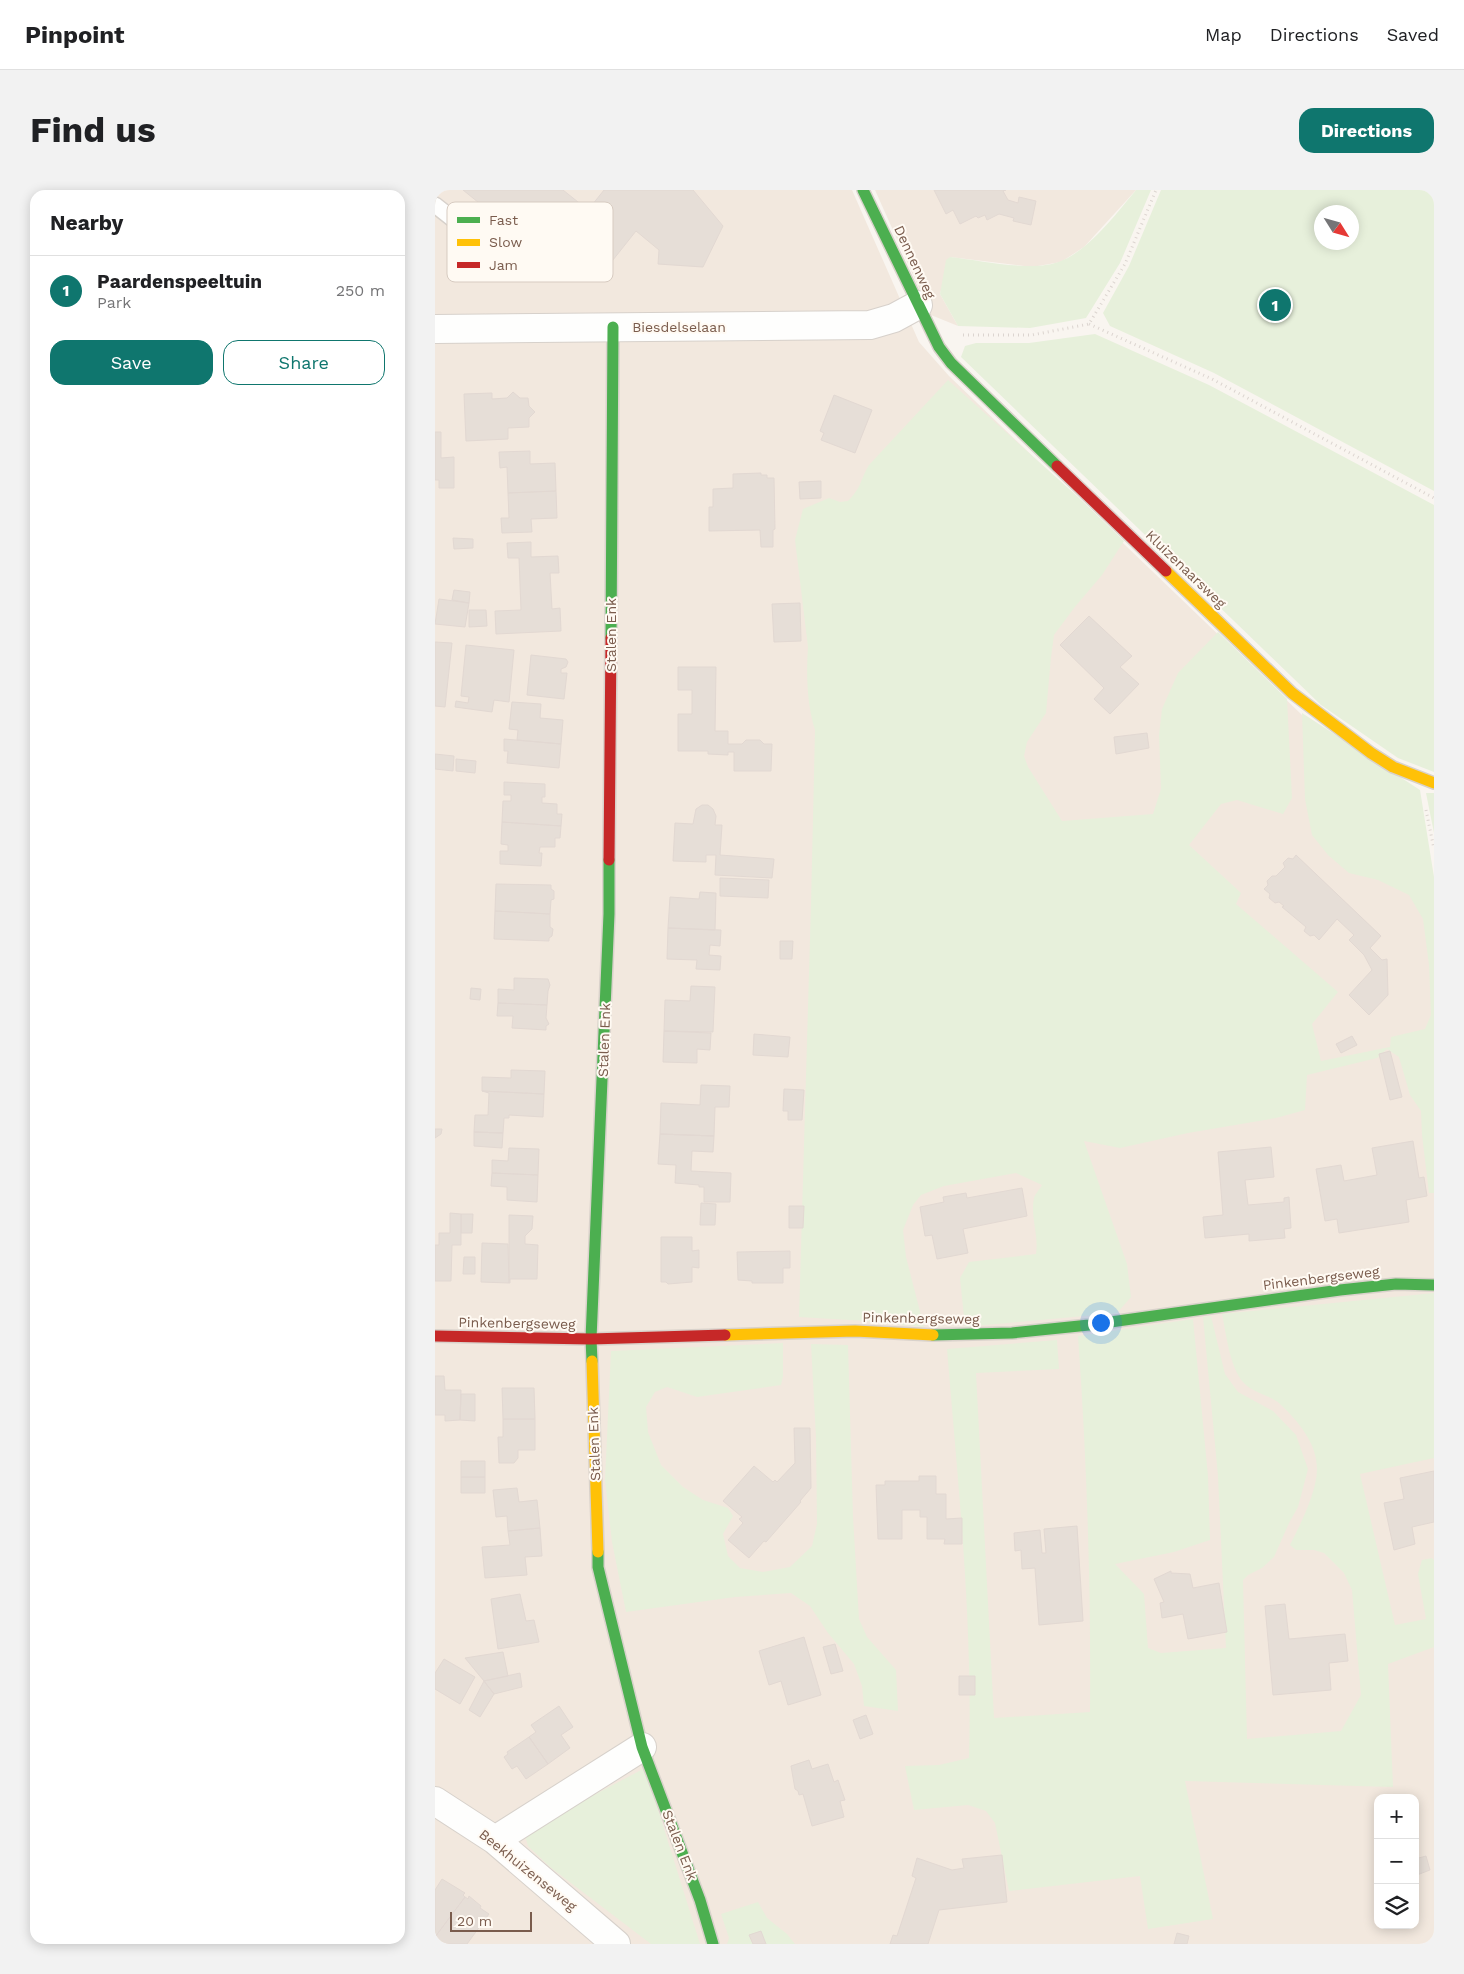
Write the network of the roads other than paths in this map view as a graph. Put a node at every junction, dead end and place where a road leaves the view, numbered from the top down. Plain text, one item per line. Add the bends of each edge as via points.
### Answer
1 (863, 190) edge
2 (435, 205) edge
3 (447, 214) edge
4 (918, 305) junction
5 (613, 327) junction
6 (435, 329) edge
7 (939, 347) joint
8 (1434, 783) edge
9 (1434, 1284) edge
10 (435, 1336) edge
11 (591, 1339) junction
12 (642, 1746) junction
13 (435, 1801) edge
14 (495, 1840) junction
15 (616, 1944) edge
16 (713, 1944) edge

1 - 4 street, Dennenweg
2 - 3 lane
4 - 5 street, Biesdelselaan via 894,318 870,325
4 - 7 street, Dennenweg
5 - 6 street, Biesdelselaan
5 - 11 street, Stalen Enk via 609,914
7 - 8 street, Kluizenaarsweg via 951,363 1292,693 1393,767
9 - 11 street, Pinkenbergseweg via 1340,1290 1012,1333 945,1336 855,1331
10 - 11 street, Pinkenbergseweg
11 - 12 street, Stalen Enk via 598,1567
12 - 14 street
12 - 16 street, Stalen Enk via 700,1900
13 - 14 street, Beekhuizenseweg
14 - 15 street, Beekhuizenseweg

